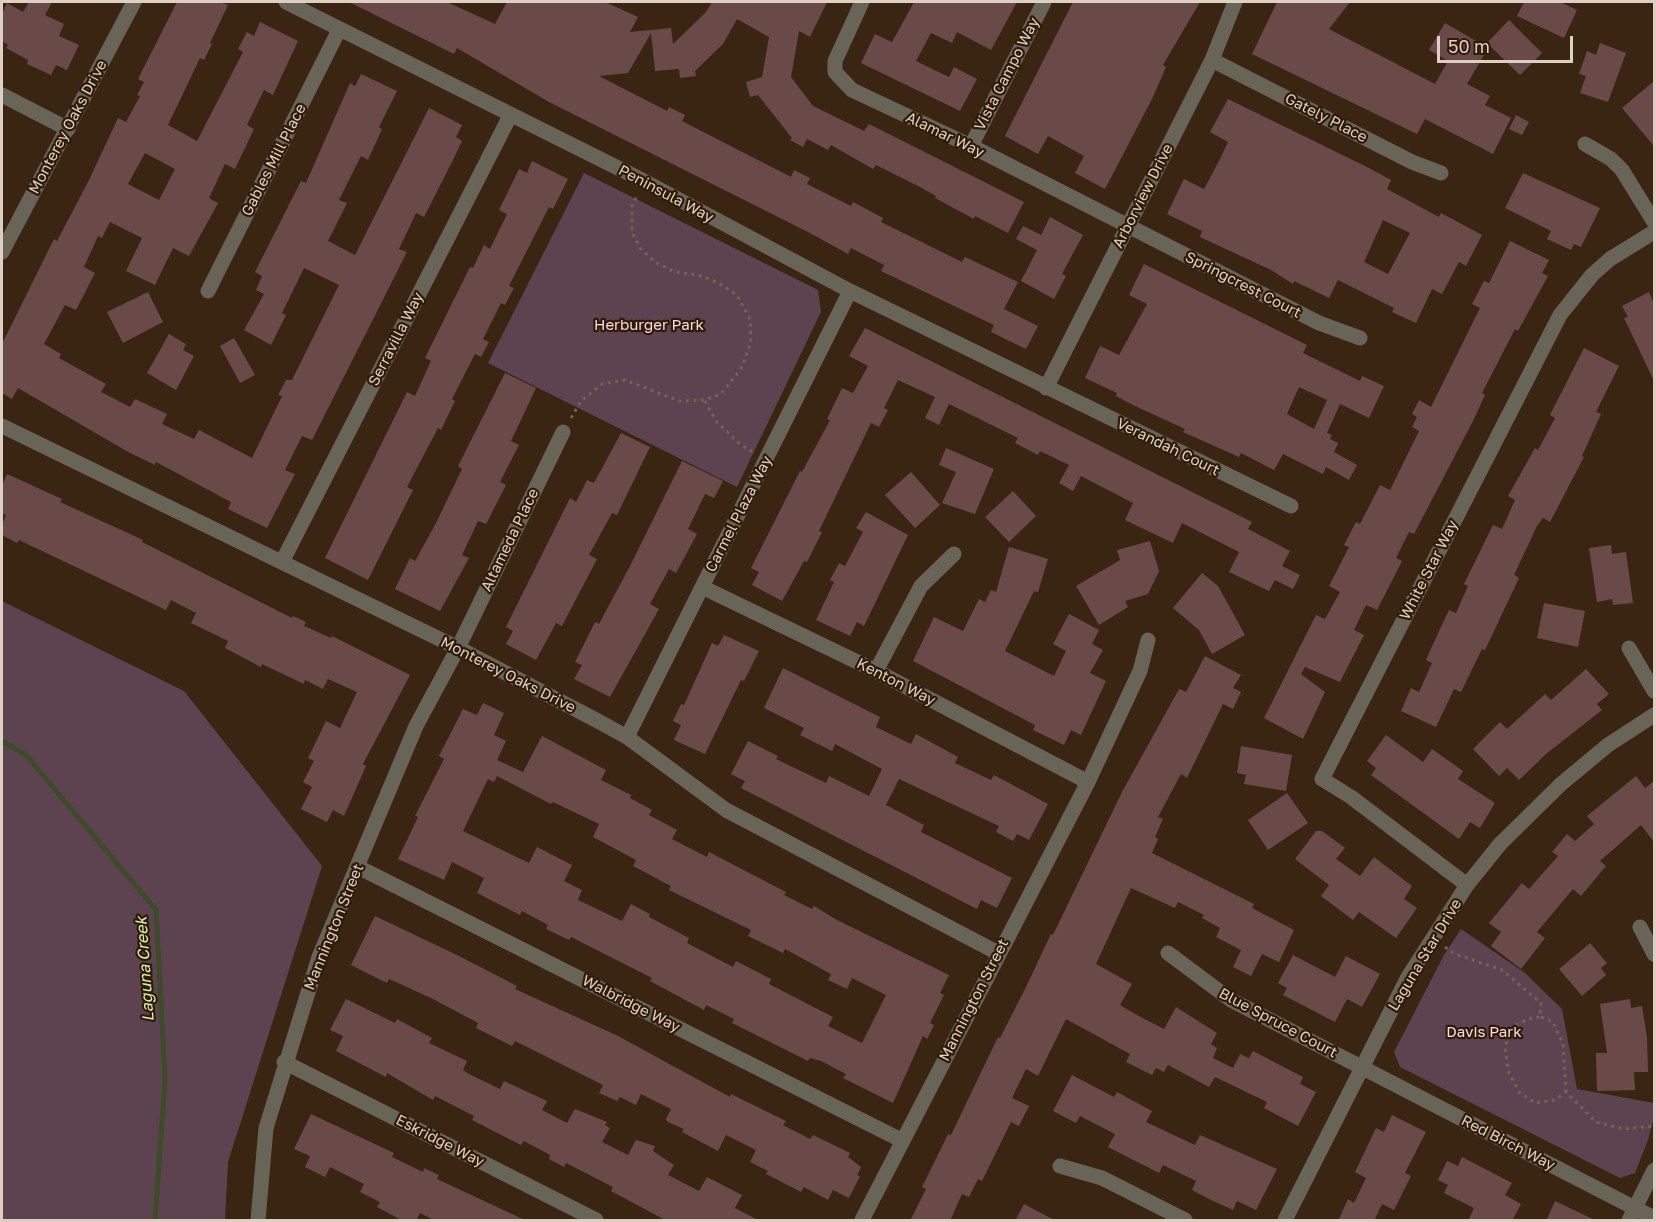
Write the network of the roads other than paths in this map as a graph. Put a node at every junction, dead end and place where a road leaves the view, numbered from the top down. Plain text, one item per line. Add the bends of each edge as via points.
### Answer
1 (134, 2) edge
2 (286, 2) edge
3 (862, 2) edge
4 (1044, 2) edge
5 (1235, 2) edge
6 (339, 30) junction
7 (1212, 60) junction
8 (2, 95) edge
9 (510, 116) junction
10 (68, 129) junction
11 (1585, 144) dead end
12 (971, 146) junction
13 (1441, 173) dead end
14 (1654, 222) edge
15 (1128, 227) junction
16 (1654, 232) edge
17 (2, 252) edge
18 (208, 291) dead end
19 (849, 291) junction
20 (1360, 338) dead end
21 (1046, 388) junction
22 (2, 426) edge
23 (563, 432) road end
24 (1291, 506) dead end
25 (954, 554) dead end
26 (282, 562) junction
27 (702, 587) junction
28 (1148, 640) dead end
29 (458, 648) junction
30 (1629, 648) dead end
31 (876, 671) junction
32 (1654, 692) edge
33 (1654, 715) edge
34 (627, 736) junction
35 (1088, 782) junction
36 (358, 867) junction
37 (1467, 885) junction
38 (1640, 927) dead end
39 (998, 953) junction
40 (1168, 953) dead end
41 (1654, 954) edge
42 (284, 1062) junction
43 (1362, 1068) junction
44 (903, 1141) junction
45 (1060, 1166) dead end
46 (1654, 1170) edge
47 (1632, 1214) edge
48 (1654, 1218) edge
49 (258, 1221) edge
50 (596, 1221) edge
51 (862, 1221) edge
52 (1185, 1221) edge
53 (1285, 1221) edge

1 - 10 street, Monterey Oaks Drive
2 - 6 street, Peninsula Way
3 - 12 street, Alamar Way via 838,49 838,77 852,90
4 - 12 street, Vista Campo Way
5 - 7 street, Arborview Drive
6 - 9 street, Peninsula Way
6 - 18 street, Gables Mill Place
7 - 13 street, Gately Place
7 - 15 street, Arborview Drive
8 - 10 street
9 - 19 street, Peninsula Way via 644,181
9 - 26 street, Serravilla Way
10 - 17 street, Monterey Oaks Drive
11 - 14 street via 1622,170
12 - 15 street, Alamar Way
15 - 20 street, Springcrest Court via 1319,323
15 - 21 street, Arborview Drive
16 - 37 street, White Star Way via 1610,259 1560,315 1322,779
19 - 21 street, Peninsula Way
19 - 27 street, Carmel Plaza Way
21 - 24 street, Verandah Court
22 - 26 street, Monterey Oaks Drive
23 - 29 street, Altameda Place
25 - 31 street via 921,586
26 - 29 street, Monterey Oaks Drive
27 - 31 street, Kenton Way
27 - 34 street, Carmel Plaza Way
28 - 35 street, Mannington Street via 1140,671
29 - 34 street, Monterey Oaks Drive
29 - 36 street, Mannington Street via 398,765
30 - 32 street
31 - 35 street, Kenton Way
33 - 37 street, Laguna Star Drive via 1608,745 1561,784 1500,844
34 - 39 street, Monterey Oaks Drive via 726,810
35 - 39 street, Mannington Street
36 - 42 street, Mannington Street via 319,957
36 - 44 street, Walbridge Way
37 - 43 street, Laguna Star Drive via 1408,977
38 - 41 street
39 - 44 street, Mannington Street
40 - 43 street, Blue Spruce Court via 1231,1000
42 - 49 street, Mannington Street via 266,1128
42 - 50 street, Eskridge Way
43 - 47 street, Red Birch Way
43 - 53 street, Laguna Star Drive
44 - 51 street, Mannington Street
45 - 52 street via 1102,1178
46 - 47 street
47 - 48 street, Red Birch Way

